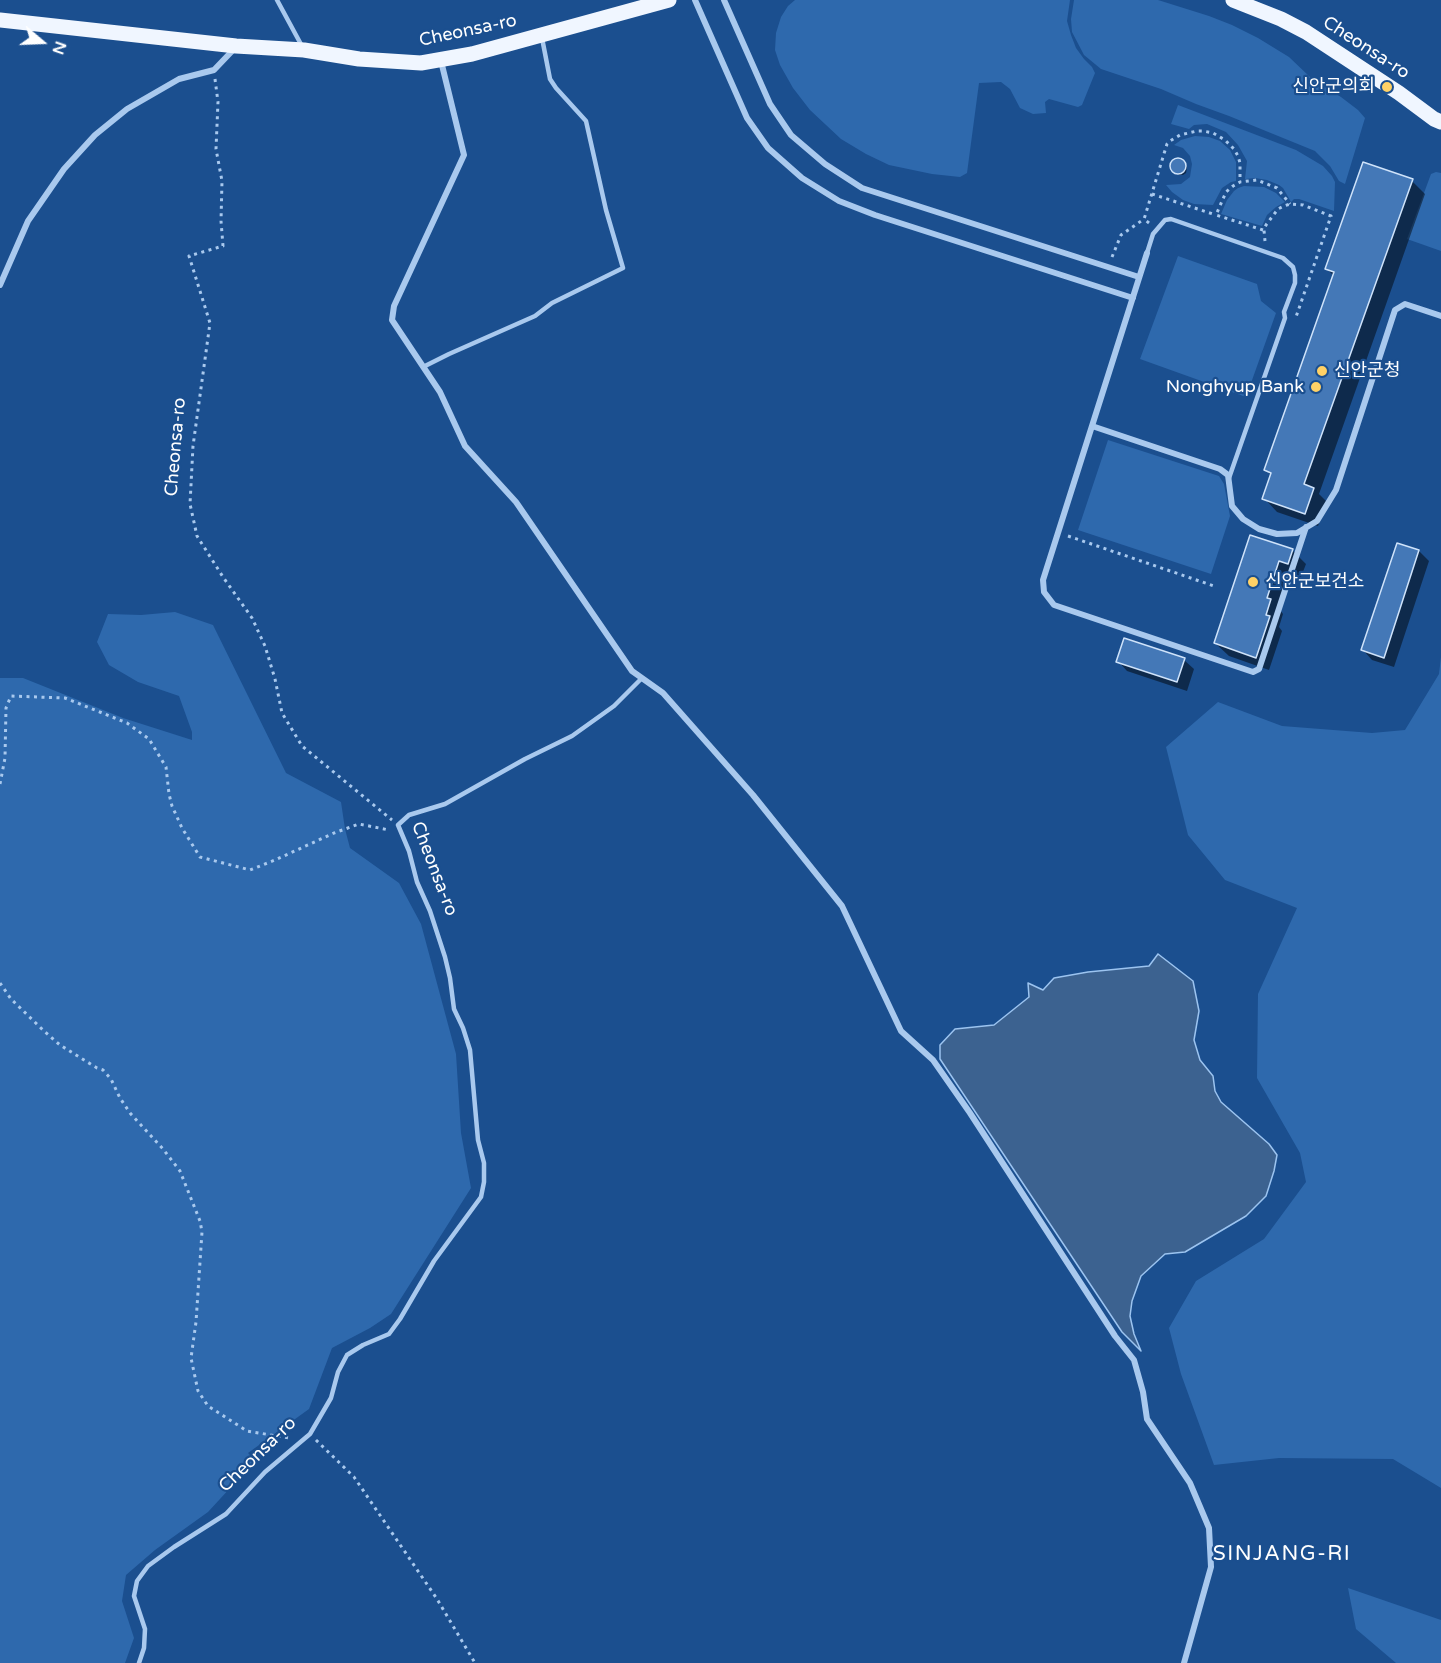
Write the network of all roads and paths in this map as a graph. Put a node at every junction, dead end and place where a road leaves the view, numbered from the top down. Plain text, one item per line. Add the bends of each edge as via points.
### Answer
1 (277, 0) edge
2 (669, 0) edge
3 (695, 0) edge
4 (724, 0) edge
5 (1233, 0) edge
6 (0, 20) edge
7 (541, 35) junction
8 (236, 46) junction
9 (304, 50) junction
10 (441, 60) junction
11 (214, 70) junction
12 (1441, 122) edge
13 (1240, 182) junction
14 (1152, 194) junction
15 (1290, 204) dead end
16 (1216, 215) junction
17 (1160, 226) junction
18 (1264, 230) dead end
19 (1147, 253) joint
20 (1139, 278) junction
21 (0, 285) edge
22 (1133, 298) junction
23 (1441, 316) edge
24 (423, 367) junction
25 (1092, 426) junction
26 (1229, 479) junction
27 (1306, 527) junction
28 (1059, 532) junction
29 (1214, 586) dead end
30 (642, 678) junction
31 (0, 784) edge
32 (398, 825) junction
33 (401, 831) junction
34 (0, 983) edge
35 (310, 1434) junction
36 (302, 1441) junction
37 (139, 1663) edge
38 (475, 1663) edge
39 (1184, 1663) edge

1 - 9 lane
2 - 7 main road, Cheonsa-ro
3 - 22 street via 747,118 768,148 802,178 839,201 876,215
4 - 20 street via 770,104 791,135 825,164 862,188
5 - 12 main road, Cheonsa-ro via 1306,32
6 - 8 main road, Cheonsa-ro
7 - 10 main road, Cheonsa-ro
7 - 24 lane via 550,79 586,121 623,268 552,303 535,316
8 - 9 main road, Cheonsa-ro
8 - 11 street
9 - 10 main road, Cheonsa-ro via 390,62
10 - 24 street via 464,155 394,306 392,320
11 - 21 street via 180,79 127,109 95,135 28,221
11 - 32 path, Cheonsa-ro via 223,246 189,256 210,323 193,446 190,504 197,536 252,618 266,646 282,713 302,746
13 - 14 path via 1240,163 1234,149 1219,136 1197,131 1180,135 1167,144
13 - 15 path via 1267,183 1277,188
13 - 16 path via 1226,192
14 - 16 path
14 - 17 path via 1144,219
16 - 18 path
17 - 19 lane
17 - 26 lane via 1170,219 1283,258 1296,275
19 - 20 street
20 - 22 street
22 - 25 street
23 - 27 street via 1405,303 1395,310 1336,490 1317,521
24 - 30 street via 440,392 465,446 516,502 633,671
25 - 26 street via 1220,469
25 - 28 street
26 - 27 street via 1232,506 1258,529 1277,534 1297,533
27 - 28 street via 1259,669 1253,672 1054,605 1044,592 1043,580
28 - 29 path
30 - 32 lane via 614,706 572,736 445,804 409,815
30 - 39 street via 663,693 745,786 842,906 901,1031 946,1077 1134,1359 1147,1419 1190,1483 1209,1528 1211,1567
31 - 33 path via 6,708 12,696 65,698 127,723 148,739 166,767 172,806 200,857 249,870 359,824
32 - 33 lane, Cheonsa-ro
33 - 35 lane, Cheonsa-ro via 445,957 454,1009 470,1050 484,1182 481,1197 434,1261 390,1334 347,1355 331,1398
34 - 36 path via 11,999 60,1045 103,1070 130,1113 180,1171 202,1232 190,1358 198,1391 208,1406 247,1431
35 - 36 lane, Cheonsa-ro
35 - 38 path via 354,1477
36 - 37 lane, Cheonsa-ro via 226,1514 142,1573 134,1596 145,1629

